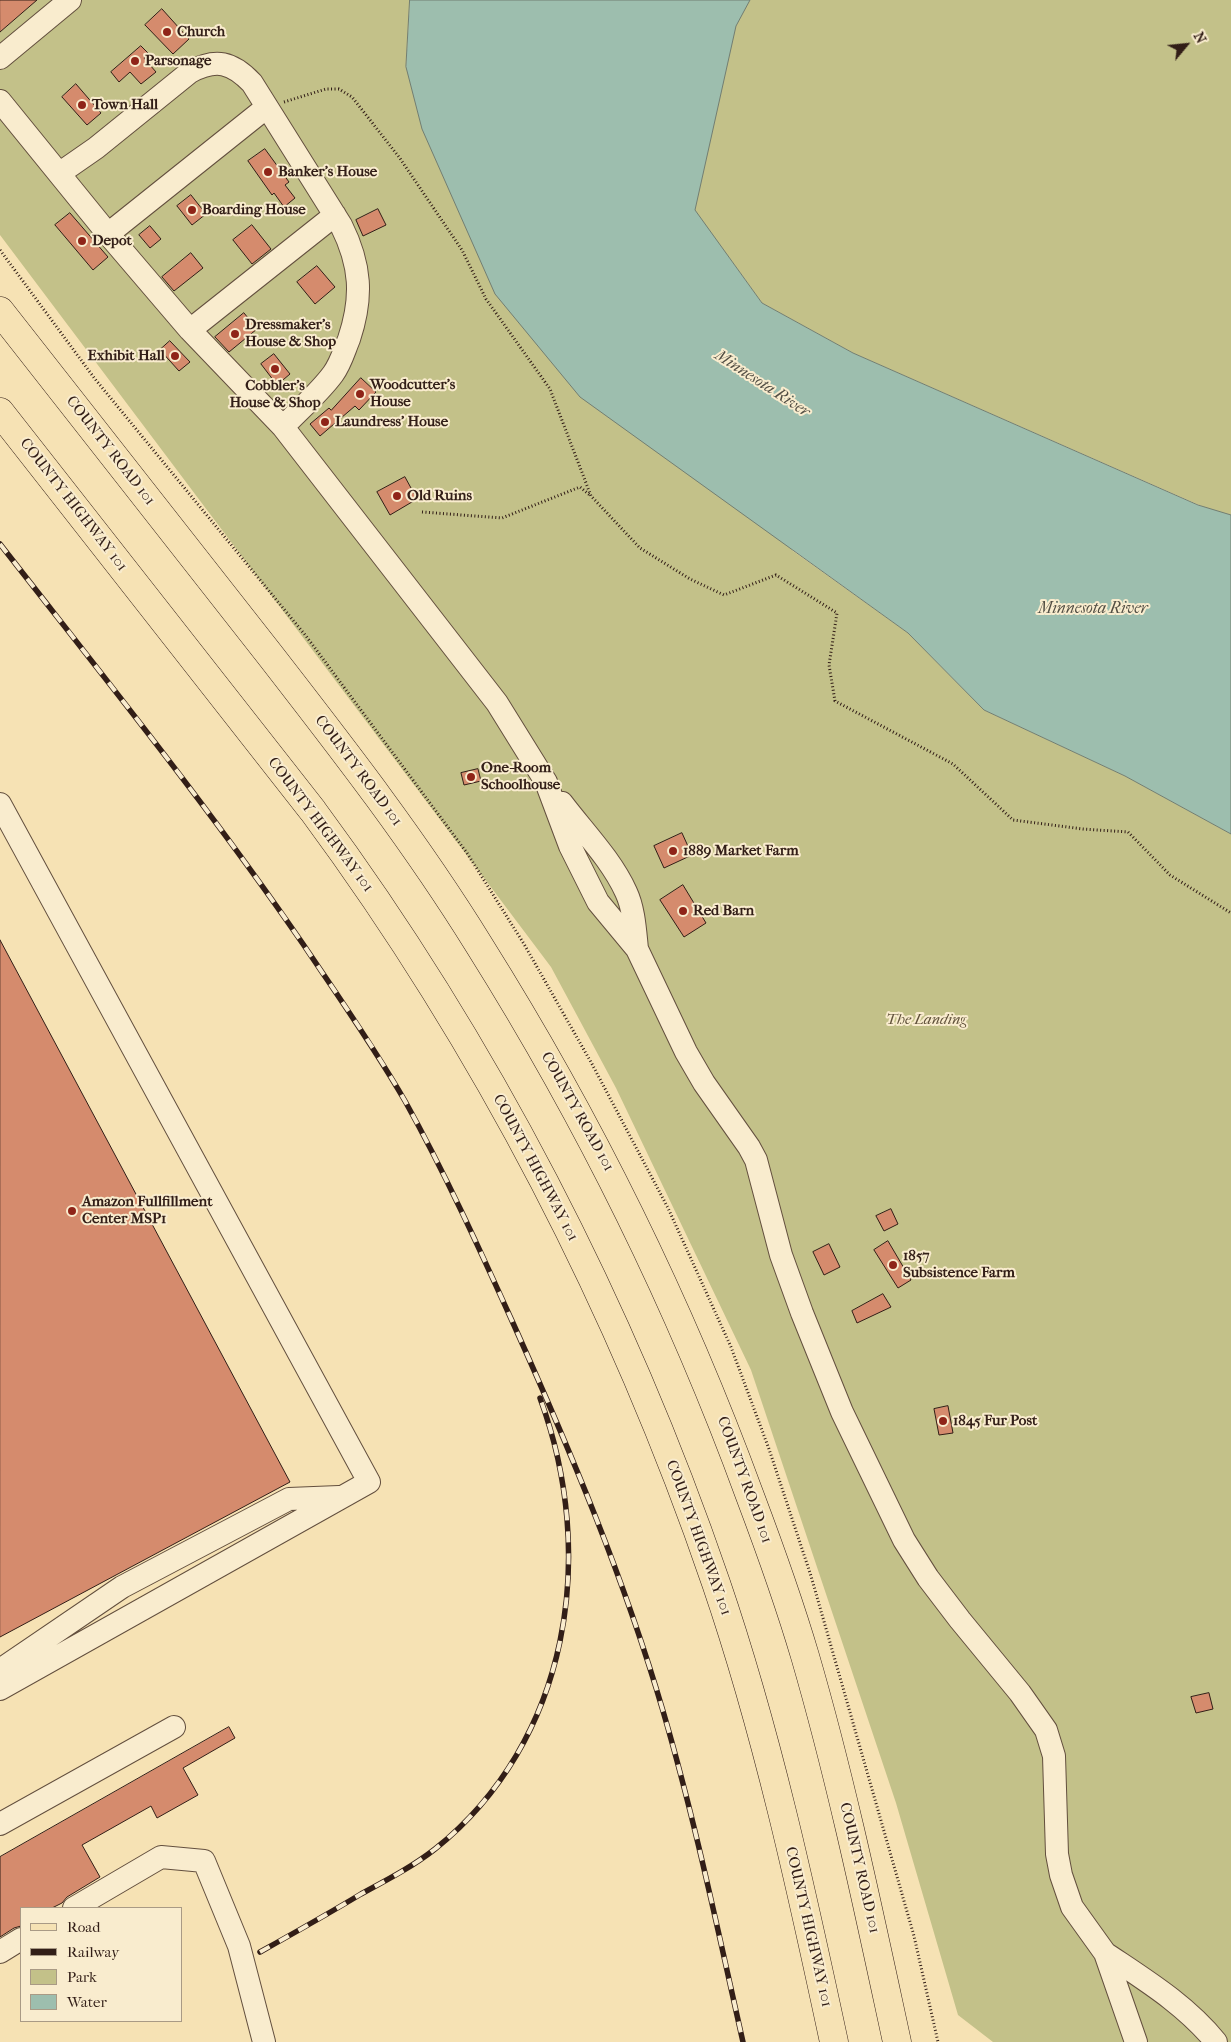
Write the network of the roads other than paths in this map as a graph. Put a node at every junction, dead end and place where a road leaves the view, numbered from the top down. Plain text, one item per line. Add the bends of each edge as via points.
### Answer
1 (70, 0) edge
2 (0, 58) edge
3 (0, 101) edge
4 (267, 107) junction
5 (60, 173) junction
6 (335, 215) junction
7 (108, 234) junction
8 (0, 311) edge
9 (190, 330) junction
10 (0, 412) edge
11 (283, 427) junction
12 (546, 782) junction
13 (0, 804) edge
14 (637, 949) junction
15 (342, 1497) junction
16 (0, 1670) edge
17 (0, 1689) edge
18 (174, 1727) dead end
19 (0, 1824) edge
20 (76, 1907) edge
21 (20, 1940) edge
22 (0, 1952) edge
23 (1105, 1953) junction
24 (264, 2042) edge
25 (834, 2042) edge
26 (897, 2042) edge
27 (1136, 2042) edge
28 (1216, 2042) edge

1 - 2 lane
3 - 5 lane
4 - 5 lane via 241,71 221,63 200,66
4 - 6 lane
4 - 7 lane
5 - 7 lane
6 - 9 lane
6 - 11 lane via 356,263 358,312 341,361
7 - 9 lane
8 - 26 main road, COUNTY ROAD 101 via 370,784 476,940 539,1043 608,1169 718,1408 782,1582 837,1774
9 - 11 lane
10 - 25 main road, COUNTY HIGHWAY 101 via 313,811 361,878 458,1030 538,1169 628,1357 716,1582 775,1781
11 - 12 lane via 498,703
12 - 14 lane via 570,846 598,902
12 - 14 lane via 618,876 627,893
13 - 15 lane via 370,1482
14 - 23 lane via 686,1052 756,1160 781,1255 802,1313 842,1412 904,1540 928,1578 1046,1730 1054,1756 1057,1854 1061,1875 1072,1907
15 - 16 lane via 289,1498 122,1587
15 - 17 lane
18 - 19 lane
20 - 24 lane via 161,1857 204,1861 239,1946
21 - 22 lane
23 - 27 lane
23 - 28 lane via 1189,2012

